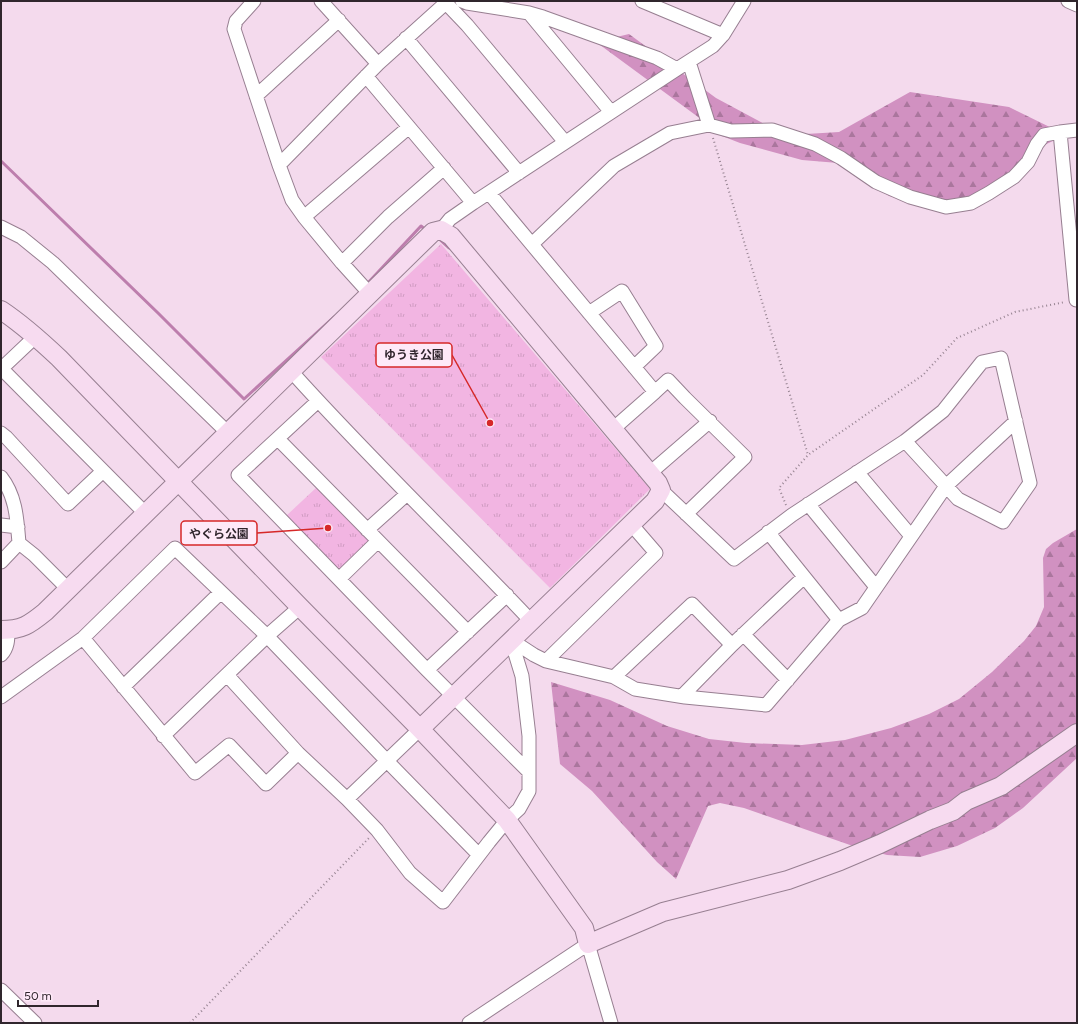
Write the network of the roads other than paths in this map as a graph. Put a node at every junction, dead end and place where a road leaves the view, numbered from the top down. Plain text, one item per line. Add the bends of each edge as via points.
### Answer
1 (254, 1) edge
2 (321, 1) edge
3 (462, 1) edge
4 (642, 1) edge
5 (744, 1) edge
6 (1068, 1) edge
7 (447, 2) edge
8 (1077, 5) edge
9 (529, 12) junction
10 (339, 20) junction
11 (724, 36) junction
12 (406, 38) junction
13 (378, 64) junction
14 (683, 65) junction
15 (366, 76) junction
16 (256, 96) junction
17 (611, 112) junction
18 (709, 125) junction
19 (409, 127) junction
20 (1077, 130) edge
21 (1060, 132) junction
22 (565, 142) junction
23 (279, 165) junction
24 (444, 168) junction
25 (519, 173) junction
26 (489, 194) junction
27 (473, 203) junction
28 (304, 217) junction
29 (1, 227) edge
30 (441, 230) junction
31 (532, 244) junction
32 (342, 263) junction
33 (370, 294) junction
34 (1076, 300) edge
35 (1, 310) edge
36 (589, 313) junction
37 (36, 336) junction
38 (634, 367) junction
39 (1, 368) edge
40 (292, 371) junction
41 (655, 392) junction
42 (318, 401) junction
43 (710, 421) junction
44 (1016, 421) junction
45 (612, 429) junction
46 (1, 433) edge
47 (228, 433) junction
48 (278, 439) junction
49 (905, 441) junction
50 (103, 471) junction
51 (857, 472) junction
52 (650, 473) junction
53 (1, 477) edge
54 (179, 481) junction
55 (946, 486) junction
56 (661, 490) junction
57 (407, 494) junction
58 (808, 504) junction
59 (145, 513) junction
60 (686, 514) junction
61 (631, 524) junction
62 (1, 525) edge
63 (18, 527) junction
64 (367, 530) junction
65 (768, 532) junction
66 (911, 536) junction
67 (378, 541) junction
68 (19, 543) junction
69 (1, 562) edge
70 (804, 577) junction
71 (339, 579) junction
72 (876, 587) junction
73 (68, 589) junction
74 (221, 592) junction
75 (507, 595) junction
76 (300, 607) junction
77 (839, 620) junction
78 (531, 621) junction
79 (5, 630) edge
80 (468, 632) junction
81 (743, 634) junction
82 (267, 636) junction
83 (83, 638) junction
84 (511, 640) junction
85 (732, 644) junction
86 (1, 655) edge
87 (546, 661) junction
88 (427, 670) junction
89 (226, 675) junction
90 (614, 677) junction
91 (788, 680) junction
92 (123, 687) junction
93 (453, 696) junction
94 (682, 696) junction
95 (1, 697) edge
96 (420, 729) junction
97 (1077, 733) edge
98 (163, 736) junction
99 (298, 754) junction
100 (387, 761) junction
101 (529, 772) junction
102 (347, 799) junction
103 (507, 820) junction
104 (479, 855) junction
105 (588, 944) junction
106 (1, 990) edge
107 (35, 1023) edge
108 (469, 1023) edge
109 (611, 1023) edge

1 - 16 street via 236,21 234,29
2 - 10 street
3 - 9 street
4 - 11 street
5 - 11 street
6 - 8 street
7 - 12 street
7 - 22 street
9 - 14 street
9 - 17 street
10 - 13 street
10 - 16 street
11 - 14 street
12 - 13 street
12 - 25 street
13 - 15 street
14 - 17 street
14 - 18 street
15 - 19 street
15 - 23 street
16 - 23 street
17 - 22 street
18 - 21 street via 731,131 772,130 815,144 876,182 910,197 946,207 971,203 1002,185 1028,162 1036,144 1044,135
18 - 31 street via 670,133 614,166
19 - 24 street
19 - 28 street
20 - 21 street
21 - 34 street
22 - 25 street
23 - 28 street via 292,200
24 - 27 street
24 - 32 street via 388,217
25 - 26 street
26 - 27 street
26 - 31 street
27 - 30 street via 450,219
28 - 32 street
29 - 47 street via 21,237 53,263
30 - 33 street via 433,232
30 - 45 street via 451,236
31 - 36 street
32 - 33 street
33 - 40 street
35 - 37 street
36 - 38 street
36 - 38 street via 622,291 656,346
37 - 39 street
37 - 54 street
38 - 41 street
39 - 50 street
40 - 42 street
40 - 47 street
41 - 43 street via 668,380
41 - 45 street
42 - 48 street
42 - 57 street
43 - 52 street
43 - 60 street via 745,456
44 - 49 street via 1001,358 982,362 943,410
44 - 55 street
44 - 55 street via 1030,483 1003,522 958,499
45 - 52 street
46 - 50 street via 68,504
47 - 54 street
48 - 64 street
48 - 71 street via 238,475
49 - 51 street
49 - 55 street
50 - 59 street
51 - 58 street
51 - 66 street
52 - 56 street
53 - 63 street via 15,506
54 - 59 street
54 - 76 street
55 - 66 street
56 - 60 street
56 - 61 street via 655,501
57 - 64 street
57 - 75 street
58 - 65 street
58 - 72 street
59 - 73 street
60 - 65 street via 734,559
61 - 78 street
61 - 87 street via 656,553
62 - 63 street
63 - 68 street
64 - 67 street
65 - 70 street
66 - 72 street
67 - 71 street
67 - 80 street
68 - 69 street
68 - 73 street
70 - 77 street
70 - 81 street
71 - 88 street
72 - 77 street via 862,608
73 - 79 street via 31,623 21,628
74 - 82 street
74 - 83 street via 175,548
74 - 92 street
75 - 78 street
75 - 80 street
76 - 82 street
76 - 96 street
77 - 91 street
78 - 84 street
79 - 86 street via 8,642
80 - 88 street
81 - 85 street
81 - 91 street
82 - 89 street
82 - 100 street
83 - 92 street
83 - 95 street
84 - 87 street
84 - 93 street
84 - 101 street via 522,676 529,736
85 - 90 street via 692,604
85 - 94 street
87 - 90 street
88 - 93 street
89 - 98 street
89 - 99 street
90 - 94 street via 635,689
91 - 94 street via 766,705
92 - 98 street
93 - 96 street
93 - 101 street
96 - 100 street
96 - 103 street
97 - 105 street via 1001,786 966,801 953,812 880,844 788,880 663,912
98 - 99 street via 195,773 229,745 266,784
99 - 102 street
100 - 102 street
100 - 104 street
101 - 103 street via 529,791 519,809
102 - 104 street via 377,830 410,873 443,902
103 - 104 street
103 - 105 street via 584,928
105 - 108 street
105 - 109 street
106 - 107 street

